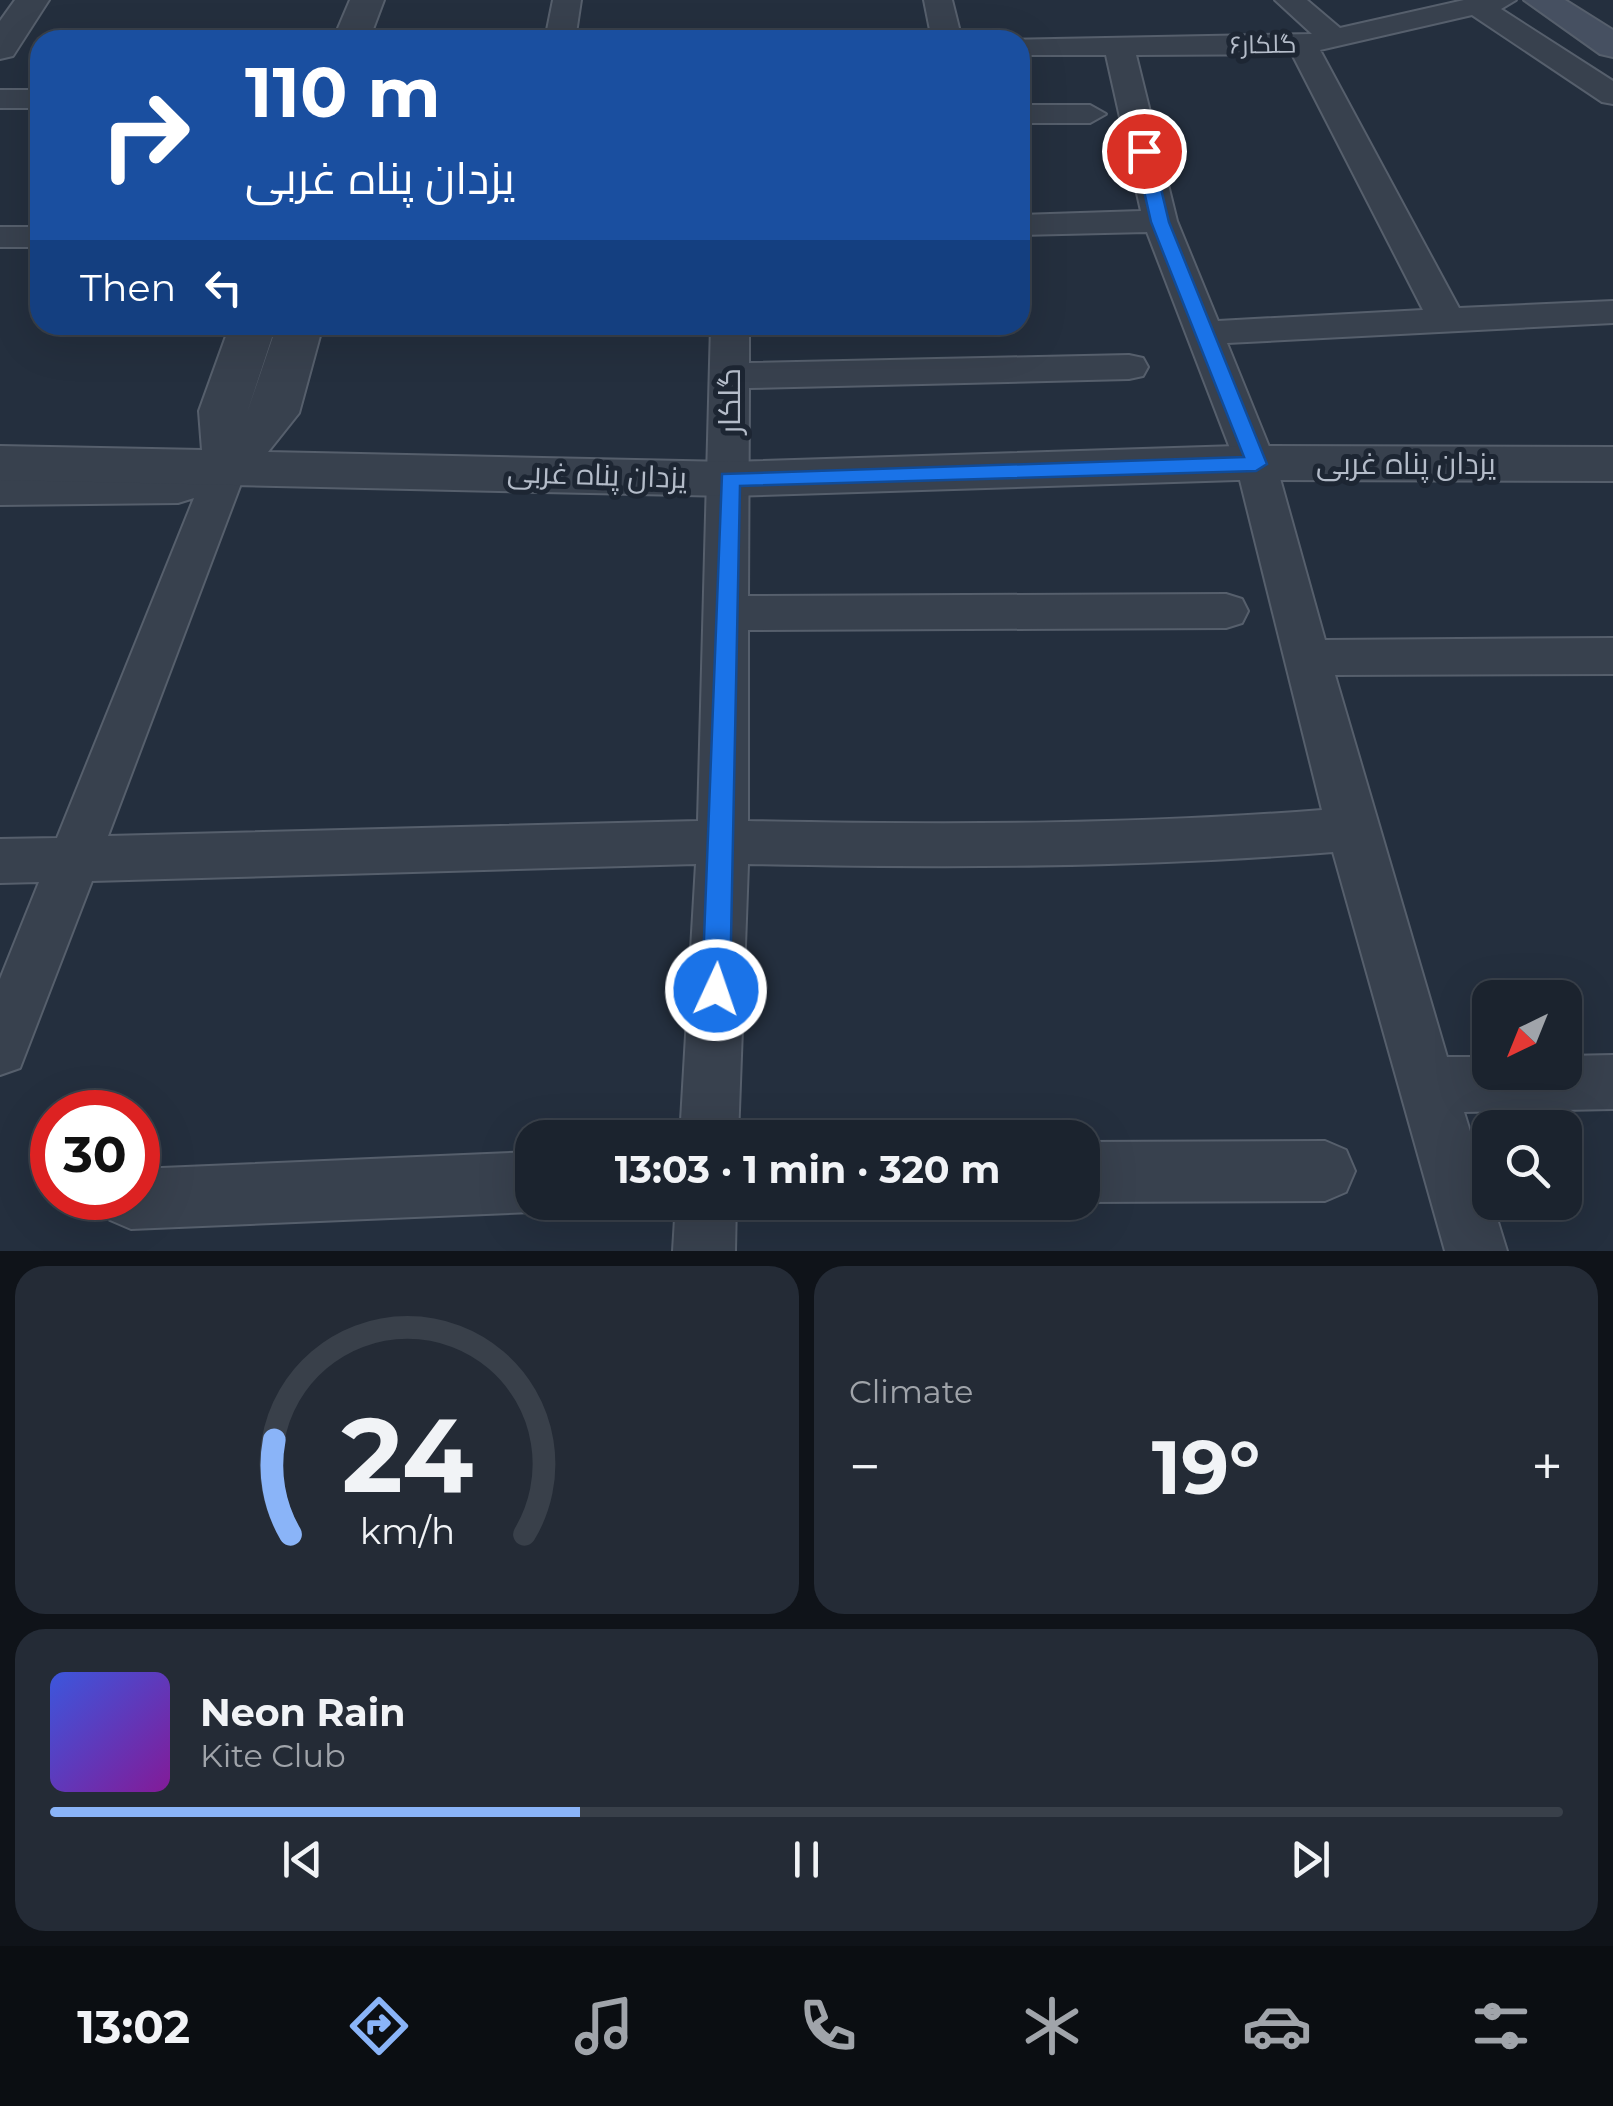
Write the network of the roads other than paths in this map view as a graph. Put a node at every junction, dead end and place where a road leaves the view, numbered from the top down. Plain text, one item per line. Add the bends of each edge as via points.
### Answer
1 (32, 0) edge
2 (367, 0) edge
3 (402, 0) edge
4 (567, 0) edge
5 (938, 0) edge
6 (1289, 0) edge
7 (1541, 0) edge
8 (1584, 0) edge
9 (1489, 3) edge
10 (1613, 18) edge
11 (355, 30) edge
12 (391, 30) edge
13 (562, 30) edge
14 (945, 30) edge
15 (1336, 39) junction
16 (1302, 45) junction
17 (1030, 46) edge
18 (1119, 46) junction
19 (1613, 46) edge
20 (0, 48) edge
21 (1613, 95) edge
22 (0, 99) edge
23 (30, 99) edge
24 (1030, 114) edge
25 (1090, 114) dead end
26 (1160, 222) junction
27 (1030, 225) edge
28 (0, 237) edge
29 (30, 237) edge
30 (1613, 312) edge
31 (1447, 320) junction
32 (1204, 333) junction
33 (730, 335) edge
34 (249, 337) edge
35 (297, 337) edge
36 (1130, 367) dead end
37 (730, 376) junction
38 (0, 463) edge
39 (1256, 464) junction
40 (1613, 464) edge
41 (228, 465) junction
42 (730, 479) junction
43 (0, 490) edge
44 (1226, 611) dead end
45 (727, 613) junction
46 (1613, 656) edge
47 (1308, 658) junction
48 (1352, 830) junction
49 (723, 842) junction
50 (77, 859) junction
51 (0, 861) edge
52 (0, 1049) edge
53 (1613, 1082) edge
54 (1425, 1086) junction
55 (710, 1120) edge
56 (1324, 1170) dead end
57 (1100, 1172) edge
58 (515, 1183) edge
59 (160, 1198) edge
60 (705, 1220) edge
61 (704, 1251) edge
62 (1476, 1251) edge

1 - 20 street
2 - 11 street
3 - 12 street
4 - 13 street
5 - 14 street
6 - 15 street
7 - 19 main road
8 - 10 main road
9 - 15 street, گلکار۶
9 - 21 street
15 - 16 street, گلکار۶
16 - 18 street, گلکار۶
16 - 31 street
17 - 18 street, گلکار۶
18 - 26 street
22 - 23 street
24 - 25 street
26 - 27 street
26 - 32 street
28 - 29 street
30 - 31 street
31 - 32 street
32 - 39 street
33 - 37 street, گلکار
34 - 35 street via 249,355 269,360
34 - 41 street via 223,411
35 - 41 street via 275,413
36 - 37 street
37 - 42 street, گلکار
38 - 41 street, یزدان پناه غربی
39 - 40 street, یزدان پناه غربی
39 - 42 street, یزدان پناه غربی
39 - 47 street
41 - 42 street, یزدان پناه غربی
41 - 43 street via 178,490
41 - 50 street
42 - 45 street, گلکار
44 - 45 street
45 - 49 street, گلکار
46 - 47 street
47 - 48 street
48 - 49 street via 1204,842 966,847
48 - 54 street
49 - 50 street
49 - 55 street, گلکار
50 - 51 street
50 - 52 street
53 - 54 street
54 - 62 street
56 - 57 street
58 - 59 street
60 - 61 street

